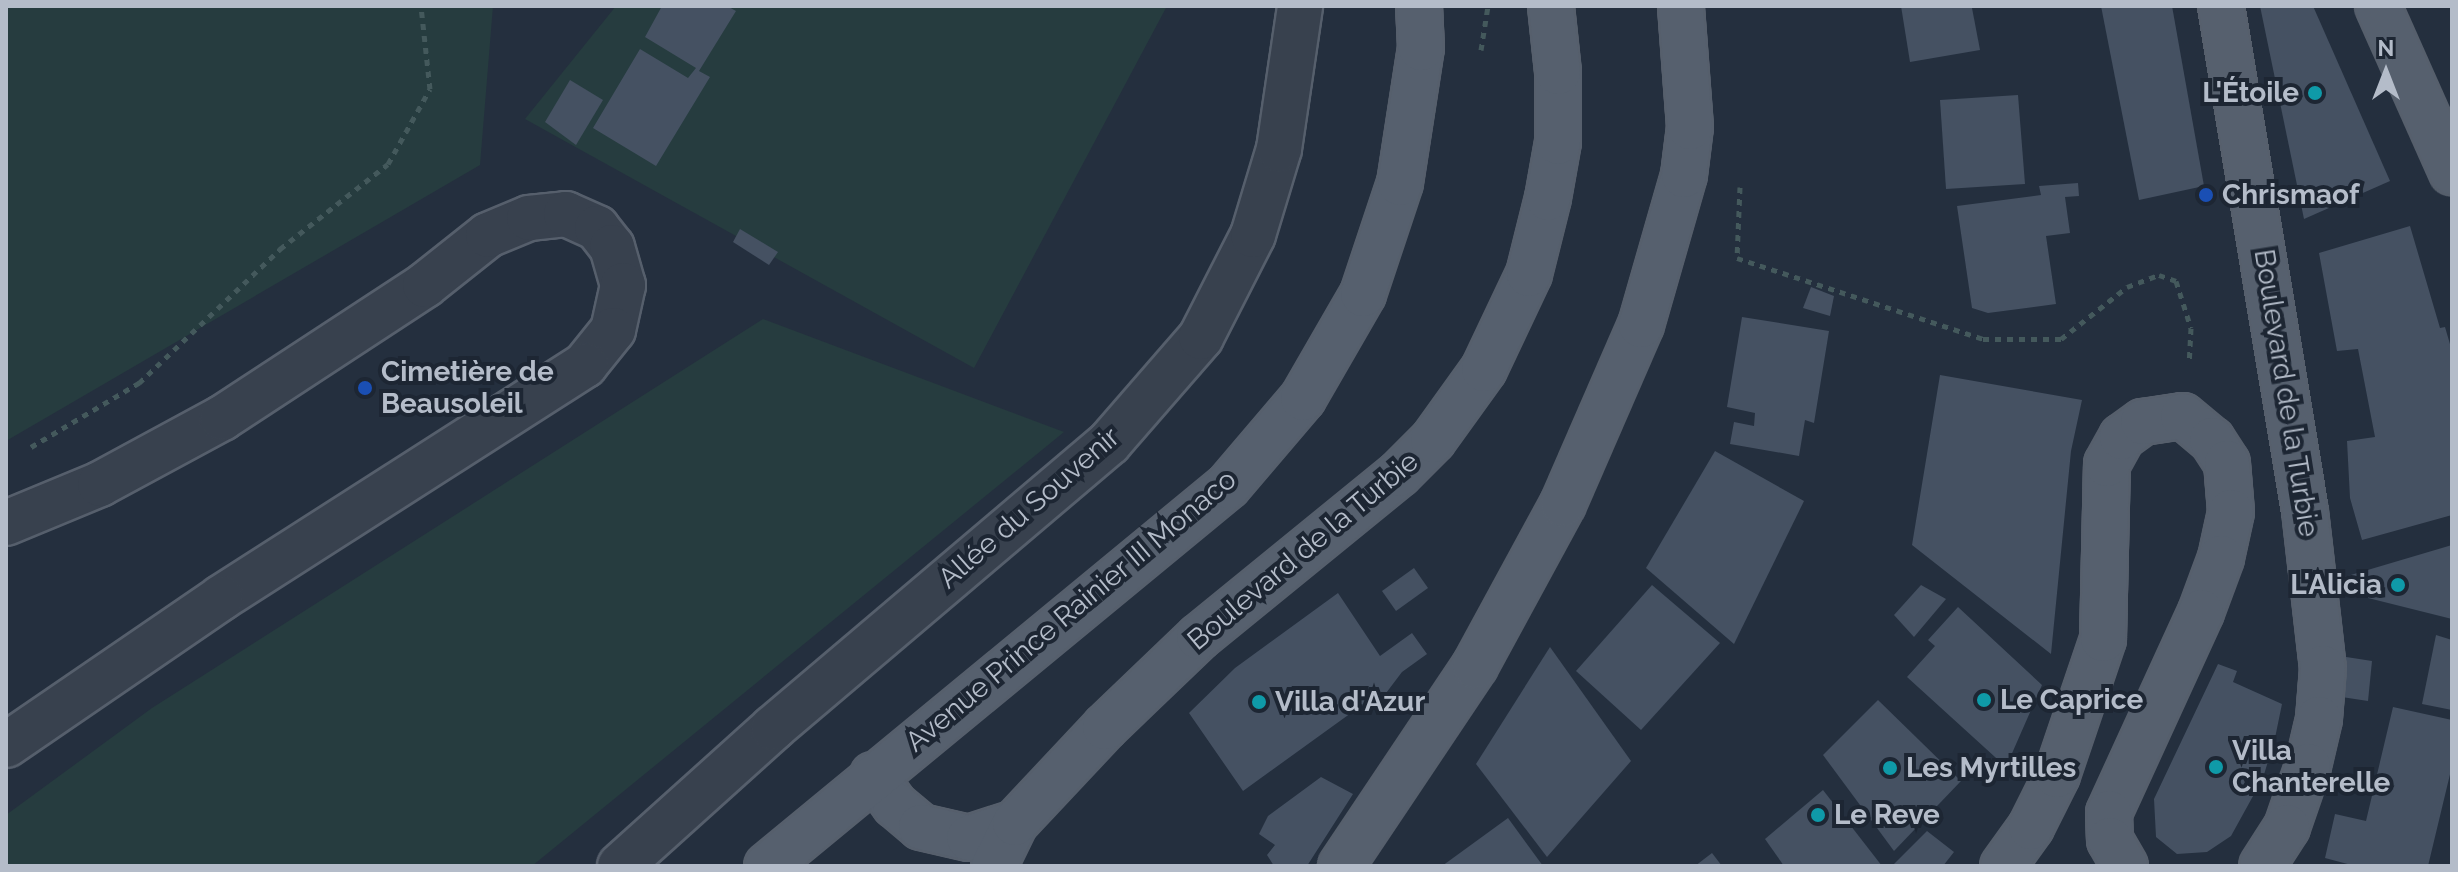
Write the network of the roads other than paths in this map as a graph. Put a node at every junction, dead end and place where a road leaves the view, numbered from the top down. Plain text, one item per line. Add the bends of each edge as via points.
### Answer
1 (1300, 6) edge
2 (1419, 6) edge
3 (1551, 6) edge
4 (1681, 6) edge
5 (2221, 6) edge
6 (2378, 6) edge
7 (2452, 172) edge
8 (6, 523) edge
9 (6, 745) edge
10 (873, 775) junction
11 (1015, 823) junction
12 (774, 864) edge
13 (620, 866) edge
14 (994, 866) edge
15 (1341, 866) edge
16 (2003, 866) edge
17 (2125, 866) edge
18 (2262, 866) edge

1 - 13 street, Allée du Souvenir via 1279,149 1253,235 1201,337 1109,443 773,728
2 - 10 main road, Avenue Prince Rainier III Monaco via 1421,48 1400,183 1363,294 1303,398 1228,486
3 - 11 main road, Boulevard de la Turbie via 1558,142 1548,198 1529,274 1484,369 1433,440 1399,474 1199,637
4 - 15 main road via 1690,127 1684,175 1641,325 1563,504 1475,666
5 - 18 main road, Boulevard de la Turbie via 2305,511 2323,668 2308,766 2287,827
6 - 7 main road
8 - 9 street via 100,484 222,418 425,285 488,235 529,218 566,214 597,228 612,247 623,285 613,330 585,365 221,598
10 - 11 main road, Boulevard de la Turbie via 895,805 921,827 969,838
10 - 12 main road, Avenue Prince Rainier III Monaco
11 - 14 main road, Boulevard de la Turbie
16 - 17 main road via 2031,827 2057,775 2103,639 2107,464 2122,437 2143,422 2183,416 2212,440 2227,463 2231,512 2201,612 2109,813 2110,840

